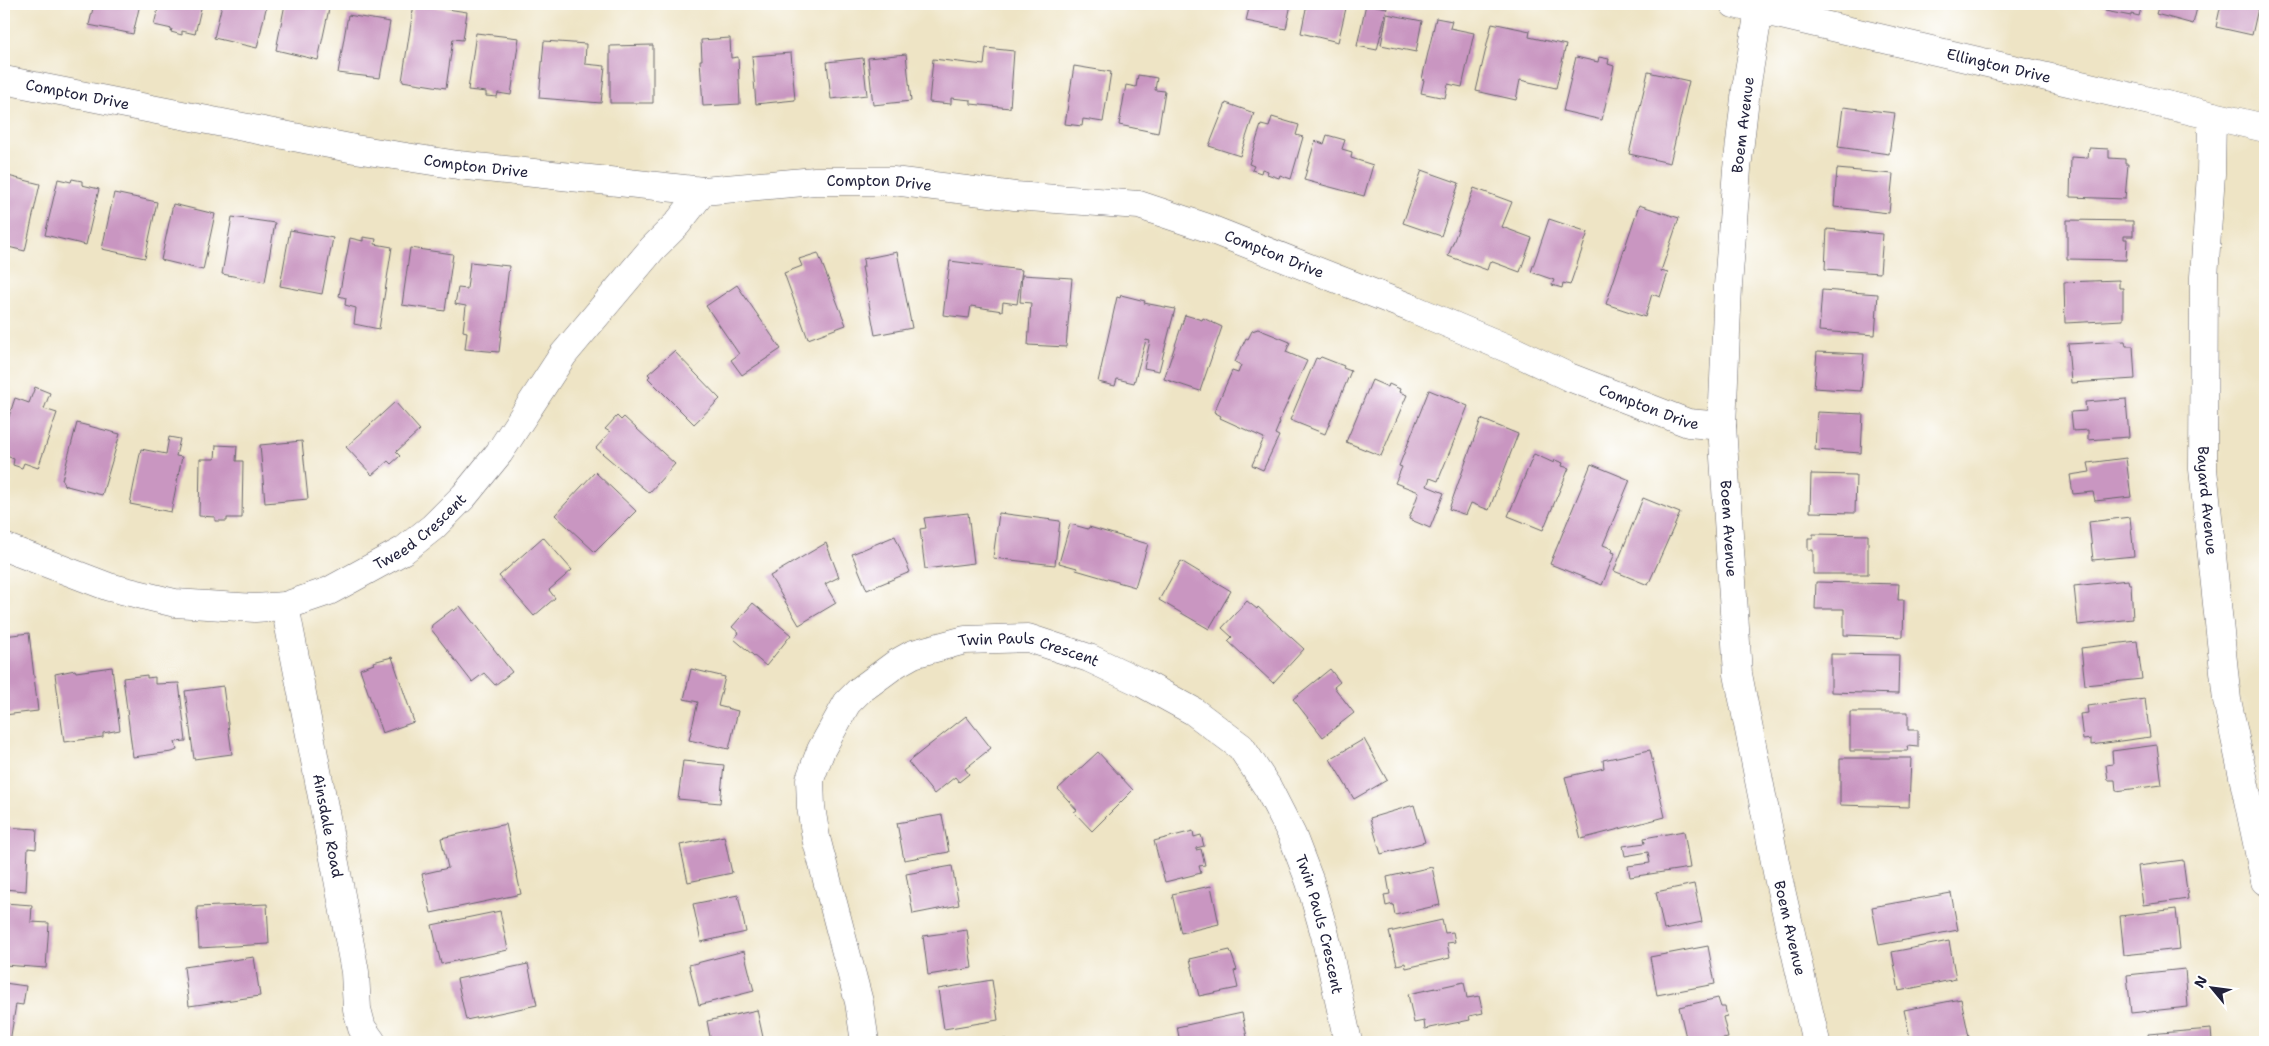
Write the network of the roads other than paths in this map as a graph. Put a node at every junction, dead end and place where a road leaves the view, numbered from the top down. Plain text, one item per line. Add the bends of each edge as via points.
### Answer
1 (1746, 7) edge
2 (4, 80) edge
3 (2212, 116) junction
4 (2265, 128) edge
5 (703, 191) junction
6 (1722, 426) junction
7 (4, 547) edge
8 (285, 606) junction
9 (2265, 880) edge
10 (372, 1042) edge
11 (866, 1042) edge
12 (1348, 1042) edge
13 (1816, 1042) edge

1 - 3 street, Ellington Drive
1 - 6 street, Boem Avenue via 1746,89 1728,286
2 - 5 street, Compton Drive via 354,149 458,165
3 - 4 street, Ellington Drive
3 - 9 street, Bayard Avenue via 2204,277 2203,469 2228,700
5 - 6 street, Compton Drive via 815,181 893,181 1015,196 1138,205 1205,227 1411,308 1568,377 1688,423
5 - 8 street, Tweed Crescent via 563,355 499,453 464,496 433,527 404,550 329,590
6 - 13 street, Boem Avenue via 1738,674 1778,877
7 - 8 street, Tweed Crescent via 109,587 175,603 255,608
8 - 10 street, Ainsdale Road via 355,972 358,1008 362,1028
11 - 12 street, Twin Pauls Crescent via 811,807 810,778 821,750 847,703 913,654 966,640 1028,638 1089,658 1142,683 1193,711 1240,747 1268,788 1292,835 1310,882

